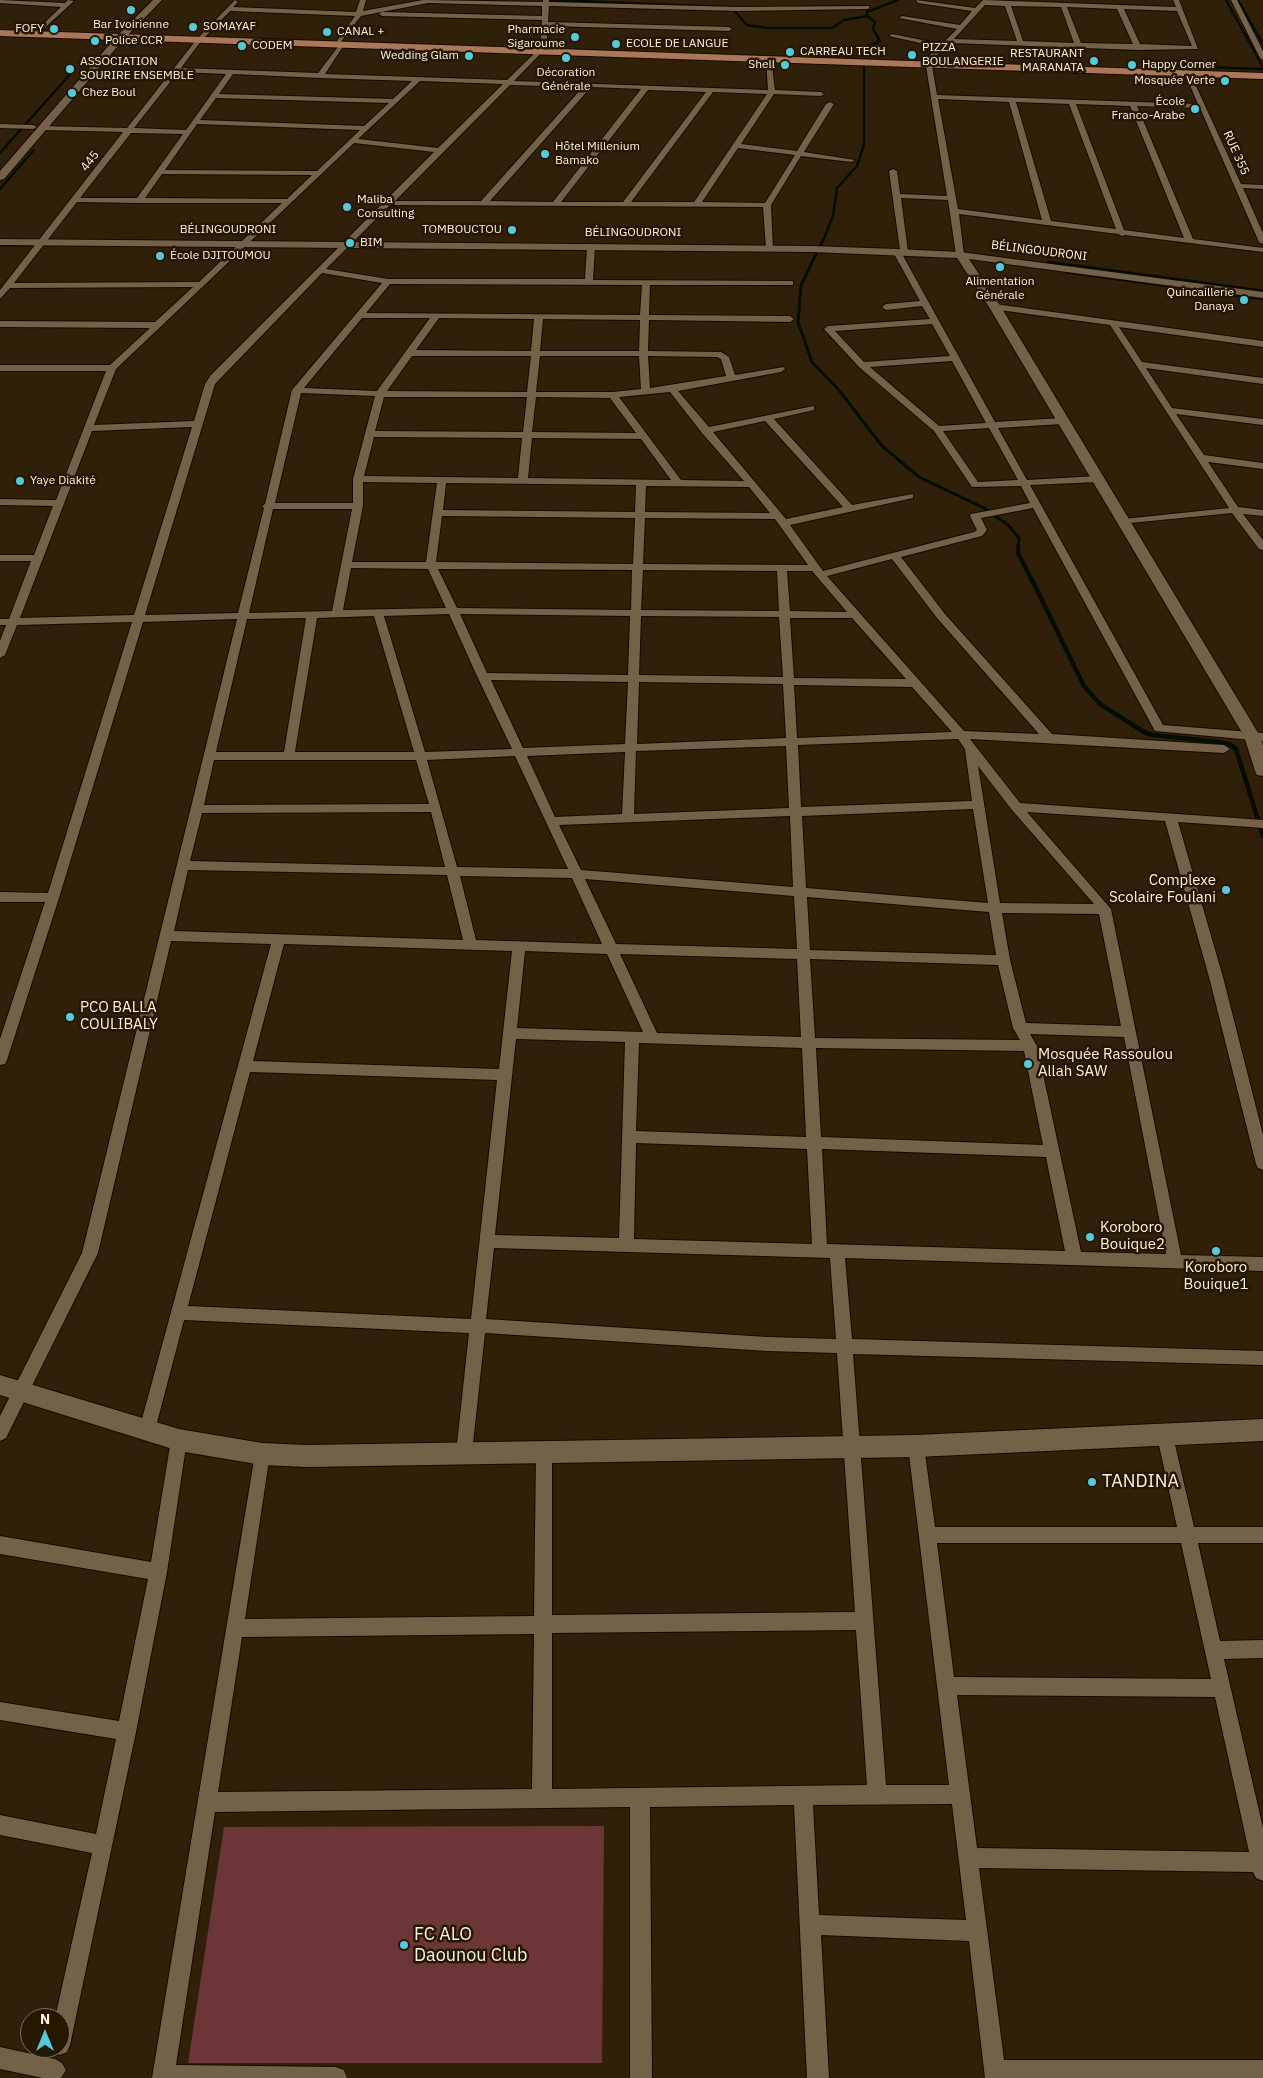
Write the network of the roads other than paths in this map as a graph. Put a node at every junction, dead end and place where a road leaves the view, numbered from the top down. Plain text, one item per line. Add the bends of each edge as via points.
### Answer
1 (148, 0) edge
2 (158, 0) edge
3 (236, 0) edge
4 (363, 0) edge
5 (461, 0) edge
6 (1176, 0) edge
7 (1234, 0) edge
8 (0, 1) edge
9 (18, 1) edge
10 (546, 1) edge
11 (918, 1) edge
12 (70, 2) edge
13 (985, 2) edge
14 (1008, 5) junction
15 (1064, 6) junction
16 (868, 7) dead end
17 (1120, 8) junction
18 (228, 9) junction
19 (1180, 9) junction
20 (975, 10) junction
21 (359, 14) junction
22 (902, 18) dead end
23 (544, 21) junction
24 (959, 28) junction
25 (729, 29) dead end
26 (0, 31) edge
27 (39, 31) junction
28 (117, 35) junction
29 (892, 36) dead end
30 (201, 38) junction
31 (1259, 42) edge
32 (341, 43) junction
33 (946, 43) junction
34 (1021, 44) junction
35 (1079, 46) junction
36 (1138, 48) junction
37 (541, 50) junction
38 (1263, 58) edge
39 (769, 59) junction
40 (928, 62) junction
41 (176, 70) junction
42 (1263, 71) edge
43 (231, 72) junction
44 (1188, 74) junction
45 (320, 76) junction
46 (1263, 76) edge
47 (418, 79) junction
48 (509, 82) junction
49 (589, 85) junction
50 (646, 87) junction
51 (712, 90) junction
52 (772, 92) junction
53 (821, 94) dead end
54 (214, 96) junction
55 (934, 97) junction
56 (1012, 100) junction
57 (395, 101) junction
58 (1072, 102) junction
59 (830, 104) dead end
60 (1133, 104) junction
61 (1202, 106) junction
62 (195, 122) junction
63 (0, 126) edge
64 (38, 127) junction
65 (366, 128) junction
66 (129, 130) junction
67 (188, 132) junction
68 (353, 141) junction
69 (735, 145) junction
70 (441, 151) junction
71 (800, 153) junction
72 (851, 160) dead end
73 (0, 164) edge
74 (894, 171) dead end
75 (159, 172) junction
76 (318, 173) junction
77 (0, 177) edge
78 (1238, 186) junction
79 (1263, 187) edge
80 (897, 196) junction
81 (950, 198) junction
82 (74, 200) junction
83 (139, 201) junction
84 (289, 202) junction
85 (390, 203) junction
86 (484, 203) junction
87 (555, 204) junction
88 (625, 204) junction
89 (696, 205) junction
90 (767, 205) junction
91 (955, 211) junction
92 (1047, 222) junction
93 (1122, 234) junction
94 (0, 242) edge
95 (42, 242) junction
96 (1190, 242) junction
97 (1263, 242) edge
98 (244, 244) junction
99 (348, 245) junction
100 (591, 247) junction
101 (770, 248) junction
102 (1263, 250) edge
103 (900, 252) junction
104 (960, 255) junction
105 (322, 271) junction
106 (388, 281) junction
107 (589, 283) junction
108 (646, 283) junction
109 (790, 283) dead end
110 (201, 284) junction
111 (8, 286) junction
112 (1263, 295) edge
113 (0, 296) edge
114 (927, 303) junction
115 (886, 307) dead end
116 (995, 307) junction
117 (359, 315) junction
118 (436, 316) junction
119 (539, 316) junction
120 (644, 317) junction
121 (790, 318) dead end
122 (935, 321) junction
123 (0, 324) edge
124 (1113, 324) junction
125 (158, 325) junction
126 (1263, 344) edge
127 (409, 353) junction
128 (535, 354) junction
129 (644, 355) junction
130 (955, 358) junction
131 (1138, 364) junction
132 (862, 365) junction
133 (0, 368) edge
134 (112, 368) junction
135 (781, 369) dead end
136 (731, 377) junction
137 (1263, 381) edge
138 (672, 389) junction
139 (297, 390) junction
140 (646, 390) junction
141 (380, 394) junction
142 (531, 394) junction
143 (613, 395) junction
144 (811, 408) dead end
145 (1169, 410) junction
146 (767, 417) junction
147 (1062, 421) junction
148 (1263, 422) edge
149 (197, 424) junction
150 (992, 425) junction
151 (89, 428) junction
152 (937, 429) junction
153 (705, 431) junction
154 (368, 434) junction
155 (527, 435) junction
156 (643, 436) junction
157 (1202, 458) junction
158 (1263, 466) edge
159 (1098, 478) junction
160 (358, 479) junction
161 (442, 480) junction
162 (523, 481) junction
163 (641, 482) junction
164 (1025, 482) junction
165 (678, 483) junction
166 (750, 484) junction
167 (910, 496) dead end
168 (0, 502) edge
169 (60, 503) junction
170 (1036, 505) junction
171 (267, 506) junction
172 (358, 506) junction
173 (850, 508) junction
174 (1235, 510) junction
175 (438, 513) junction
176 (1263, 513) edge
177 (640, 515) junction
178 (781, 519) junction
179 (1124, 522) junction
180 (1263, 547) edge
181 (895, 556) junction
182 (0, 558) edge
183 (39, 558) junction
184 (431, 564) junction
185 (346, 565) junction
186 (638, 566) junction
187 (782, 568) junction
188 (818, 571) junction
189 (453, 611) junction
190 (378, 612) junction
191 (636, 613) junction
192 (312, 614) junction
193 (336, 614) junction
194 (785, 615) junction
195 (855, 615) junction
196 (241, 616) junction
197 (138, 619) junction
198 (0, 622) edge
199 (14, 622) junction
200 (0, 655) edge
201 (483, 676) junction
202 (634, 678) junction
203 (788, 681) junction
204 (914, 683) junction
205 (961, 735) junction
206 (1258, 737) edge
207 (1049, 738) junction
208 (792, 742) junction
209 (631, 748) junction
210 (1224, 749) dead end
211 (970, 750) junction
212 (518, 752) junction
213 (208, 756) junction
214 (289, 756) junction
215 (420, 756) junction
216 (1263, 771) edge
217 (979, 805) junction
218 (1016, 806) junction
219 (436, 808) junction
220 (196, 809) junction
221 (796, 812) junction
222 (628, 817) junction
223 (1170, 817) junction
224 (551, 820) junction
225 (1263, 824) edge
226 (182, 865) junction
227 (450, 870) junction
228 (576, 874) junction
229 (800, 893) junction
230 (0, 897) edge
231 (53, 898) junction
232 (995, 908) junction
233 (1105, 909) junction
234 (165, 936) junction
235 (279, 939) junction
236 (471, 945) junction
237 (519, 946) junction
238 (611, 949) junction
239 (804, 954) junction
240 (1003, 960) junction
241 (1020, 1028) junction
242 (1129, 1032) junction
243 (509, 1033) junction
244 (632, 1037) junction
245 (653, 1038) junction
246 (808, 1043) junction
247 (1030, 1046) junction
248 (0, 1060) edge
249 (245, 1066) junction
250 (505, 1075) junction
251 (629, 1137) junction
252 (814, 1142) junction
253 (1053, 1151) junction
254 (1263, 1164) edge
255 (487, 1241) junction
256 (626, 1245) junction
257 (828, 1250) junction
258 (1074, 1257) junction
259 (1175, 1262) junction
260 (1263, 1264) edge
261 (179, 1313) junction
262 (478, 1326) junction
263 (844, 1346) junction
264 (1263, 1358) edge
265 (10, 1388) edge
266 (147, 1430) junction
267 (1263, 1430) edge
268 (0, 1433) edge
269 (1166, 1436) junction
270 (180, 1440) junction
271 (851, 1446) junction
272 (916, 1446) junction
273 (544, 1452) junction
274 (464, 1453) junction
275 (262, 1454) junction
276 (927, 1535) junction
277 (1263, 1535) edge
278 (1188, 1536) junction
279 (0, 1545) edge
280 (158, 1572) junction
281 (864, 1621) junction
282 (545, 1625) junction
283 (234, 1628) junction
284 (1263, 1649) edge
285 (1214, 1650) junction
286 (947, 1686) junction
287 (1222, 1688) junction
288 (0, 1711) edge
289 (127, 1732) junction
290 (960, 1794) junction
291 (877, 1795) junction
292 (803, 1796) junction
293 (640, 1797) junction
294 (542, 1798) junction
295 (206, 1802) junction
296 (0, 1825) edge
297 (102, 1845) junction
298 (968, 1858) junction
299 (1262, 1866) edge
300 (810, 1925) junction
301 (978, 1931) junction
302 (68, 2008) edge
303 (0, 2058) edge
304 (58, 2058) edge
305 (1263, 2071) edge
306 (54, 2074) edge
307 (996, 2075) edge
308 (163, 2076) edge
309 (336, 2078) edge
310 (641, 2078) edge
311 (818, 2078) edge

1 - 28 street
2 - 28 street
3 - 18 street, 445
4 - 21 street
5 - 10 street
5 - 21 street via 416,2
6 - 19 street
7 - 31 street
8 - 9 street
9 - 12 street
10 - 16 street via 737,9
10 - 23 street
11 - 20 street
12 - 27 street
13 - 14 street
13 - 20 street
14 - 15 street
14 - 34 street
15 - 17 street
15 - 35 street
17 - 19 street
17 - 36 street
18 - 21 street via 301,9
18 - 30 street, 445
19 - 36 street via 1196,48
20 - 24 street
21 - 23 street
21 - 32 street
22 - 24 street
23 - 25 street
23 - 37 street
24 - 33 street
26 - 27 main road
26 - 28 main road
27 - 28 main road
28 - 30 main road
28 - 64 street
29 - 33 street
30 - 32 main road
30 - 41 street, 445
31 - 38 street
32 - 37 main road
32 - 45 street
33 - 34 street
33 - 40 street
34 - 35 street
35 - 36 street
37 - 39 main road
37 - 40 main road
37 - 48 street
39 - 40 main road
39 - 52 street
40 - 42 main road
40 - 44 main road
40 - 55 street
41 - 43 street
41 - 66 street, 445
43 - 45 street
43 - 54 street
44 - 46 main road
44 - 61 street, RUE 355
45 - 47 street
47 - 48 street
47 - 57 street
48 - 49 street
48 - 70 street
49 - 50 street
49 - 86 street
50 - 51 street
50 - 87 street
51 - 52 street
51 - 88 street
52 - 53 street
52 - 69 street
54 - 57 street
54 - 62 street
55 - 56 street
55 - 81 street
56 - 58 street
56 - 92 street
57 - 65 street
58 - 60 street
58 - 93 street
59 - 71 street
60 - 61 street
60 - 96 street
61 - 78 street, RUE 355
62 - 65 street
62 - 67 street
63 - 64 street
64 - 66 street
64 - 73 street
64 - 77 street
65 - 68 street
66 - 67 street
66 - 82 street, 445
67 - 75 street
68 - 70 street
68 - 76 street
69 - 71 street
69 - 89 street
70 - 85 street
71 - 72 street
71 - 90 street
74 - 80 street
75 - 76 street
75 - 83 street
76 - 84 street
78 - 79 street
78 - 97 street, RUE 355
80 - 81 street
80 - 103 street
81 - 91 street
82 - 83 street
82 - 95 street, 445
83 - 84 street
84 - 98 street
85 - 86 street
85 - 99 street
86 - 87 street
87 - 88 street
88 - 89 street
89 - 90 street
90 - 101 street
91 - 92 street
91 - 104 street
92 - 93 street
93 - 96 street
94 - 95 street, BÉLINGOUDRONI
95 - 98 street, BÉLINGOUDRONI
95 - 111 street, 445
96 - 102 street
98 - 99 street, BÉLINGOUDRONI
98 - 110 street
99 - 100 street, BÉLINGOUDRONI
99 - 105 street
100 - 101 street, BÉLINGOUDRONI
100 - 107 street
101 - 103 street, BÉLINGOUDRONI
103 - 104 street, BÉLINGOUDRONI
103 - 114 street
104 - 112 street, BÉLINGOUDRONI
104 - 116 street
105 - 106 street
105 - 149 street via 214,376
106 - 107 street
106 - 117 street
107 - 108 street
108 - 109 street
108 - 120 street
110 - 111 street
110 - 125 street
111 - 113 street, 445
114 - 115 street
114 - 122 street
116 - 124 street
116 - 147 street
117 - 118 street
117 - 139 street
118 - 119 street
118 - 127 street
119 - 120 street
119 - 128 street
120 - 121 street
120 - 129 street
122 - 130 street
122 - 132 street via 828,328
123 - 125 street
124 - 126 street
124 - 131 street
125 - 134 street
127 - 128 street
127 - 141 street
128 - 129 street
128 - 142 street
129 - 136 street via 718,354 726,358
129 - 140 street
130 - 132 street
130 - 150 street
131 - 137 street
131 - 145 street
132 - 152 street
133 - 134 street
134 - 151 street
135 - 136 street
136 - 138 street
138 - 140 street
138 - 153 street
139 - 141 street
139 - 171 street
140 - 143 street
141 - 142 street
141 - 154 street
142 - 143 street
142 - 155 street
143 - 156 street
144 - 146 street
145 - 148 street
145 - 157 street
146 - 153 street
146 - 173 street
147 - 150 street
147 - 159 street
149 - 151 street
149 - 197 street
150 - 152 street
150 - 164 street
151 - 169 street
152 - 164 street via 975,485
153 - 166 street
154 - 155 street
154 - 160 street
155 - 156 street
155 - 162 street
156 - 165 street
157 - 158 street
157 - 174 street
159 - 164 street
159 - 179 street
160 - 161 street
160 - 172 street
161 - 162 street
161 - 175 street
162 - 163 street
163 - 165 street
163 - 177 street
164 - 170 street
165 - 166 street
166 - 178 street
167 - 173 street
168 - 169 street
169 - 183 street
170 - 181 street via 975,516 982,530 978,534
170 - 206 street via 1159,728
171 - 172 street
171 - 196 street
172 - 185 street
173 - 178 street
174 - 176 street
174 - 179 street
174 - 180 street
175 - 177 street
175 - 184 street
177 - 178 street
177 - 186 street
178 - 188 street
179 - 206 street
181 - 188 street
181 - 207 street via 941,616
182 - 183 street
183 - 199 street
184 - 185 street
184 - 186 street
184 - 189 street
185 - 193 street
186 - 187 street
186 - 191 street
187 - 188 street
187 - 194 street
188 - 195 street
189 - 190 street
189 - 191 street
189 - 201 street
190 - 193 street
190 - 215 street
191 - 194 street
191 - 202 street
192 - 193 street
192 - 196 street
192 - 214 street
194 - 195 street
194 - 203 street
195 - 204 street
196 - 197 street
196 - 213 street
197 - 199 street
197 - 231 street
198 - 199 street
199 - 200 street
201 - 202 street
201 - 212 street
202 - 203 street
202 - 209 street
203 - 204 street
203 - 208 street
204 - 205 street
205 - 207 street
205 - 208 street
205 - 211 street
206 - 216 street
207 - 210 street
208 - 209 street
208 - 221 street
209 - 212 street
209 - 222 street
211 - 217 street
211 - 218 street
212 - 215 street
212 - 224 street
213 - 214 street
213 - 220 street
214 - 215 street
215 - 219 street
217 - 221 street
217 - 232 street
218 - 223 street
218 - 233 street
219 - 220 street
219 - 227 street
220 - 226 street
221 - 222 street
221 - 229 street
222 - 224 street
223 - 225 street
223 - 254 street via 1216,977
224 - 228 street
226 - 227 street
226 - 234 street
227 - 228 street
227 - 236 street
228 - 229 street
228 - 238 street
229 - 232 street
229 - 239 street
230 - 231 street
231 - 248 street
232 - 233 street
232 - 240 street
233 - 242 street
234 - 235 street
234 - 265 street via 90,1253
235 - 236 street
235 - 249 street
236 - 237 street
237 - 238 street
237 - 243 street
238 - 239 street
238 - 245 street
239 - 240 street
239 - 246 street
240 - 241 street
241 - 242 street
241 - 247 street
242 - 259 street
243 - 244 street
243 - 250 street
244 - 245 street
244 - 251 street
245 - 246 street
246 - 247 street
246 - 252 street
247 - 253 street
249 - 250 street
249 - 261 street
250 - 255 street
251 - 252 street
251 - 256 street
252 - 253 street
252 - 257 street
253 - 258 street
255 - 256 street
255 - 262 street
256 - 257 street
257 - 258 street
257 - 263 street
258 - 259 street
259 - 260 street
261 - 262 street
261 - 266 street
262 - 263 street
262 - 274 street
263 - 264 street
263 - 271 street
265 - 266 street
265 - 268 street
266 - 270 street
267 - 269 street
269 - 272 street
269 - 278 street
270 - 275 street
270 - 280 street
271 - 272 street
271 - 273 street
271 - 281 street
272 - 276 street
273 - 274 street
273 - 282 street
274 - 275 street
275 - 283 street
276 - 278 street
276 - 286 street
277 - 278 street
278 - 285 street
279 - 280 street
280 - 289 street
281 - 282 street
281 - 291 street
282 - 283 street
282 - 294 street
283 - 295 street
284 - 285 street
285 - 287 street
286 - 287 street
286 - 290 street
287 - 299 street
288 - 289 street
289 - 297 street
290 - 291 street
290 - 298 street
291 - 292 street
292 - 293 street
292 - 300 street
293 - 294 street
293 - 310 street
294 - 295 street
295 - 308 street
296 - 297 street
297 - 302 street
298 - 299 street
298 - 301 street
300 - 301 street
300 - 311 street
301 - 307 street
303 - 306 street
304 - 306 street
305 - 307 street
308 - 309 street

